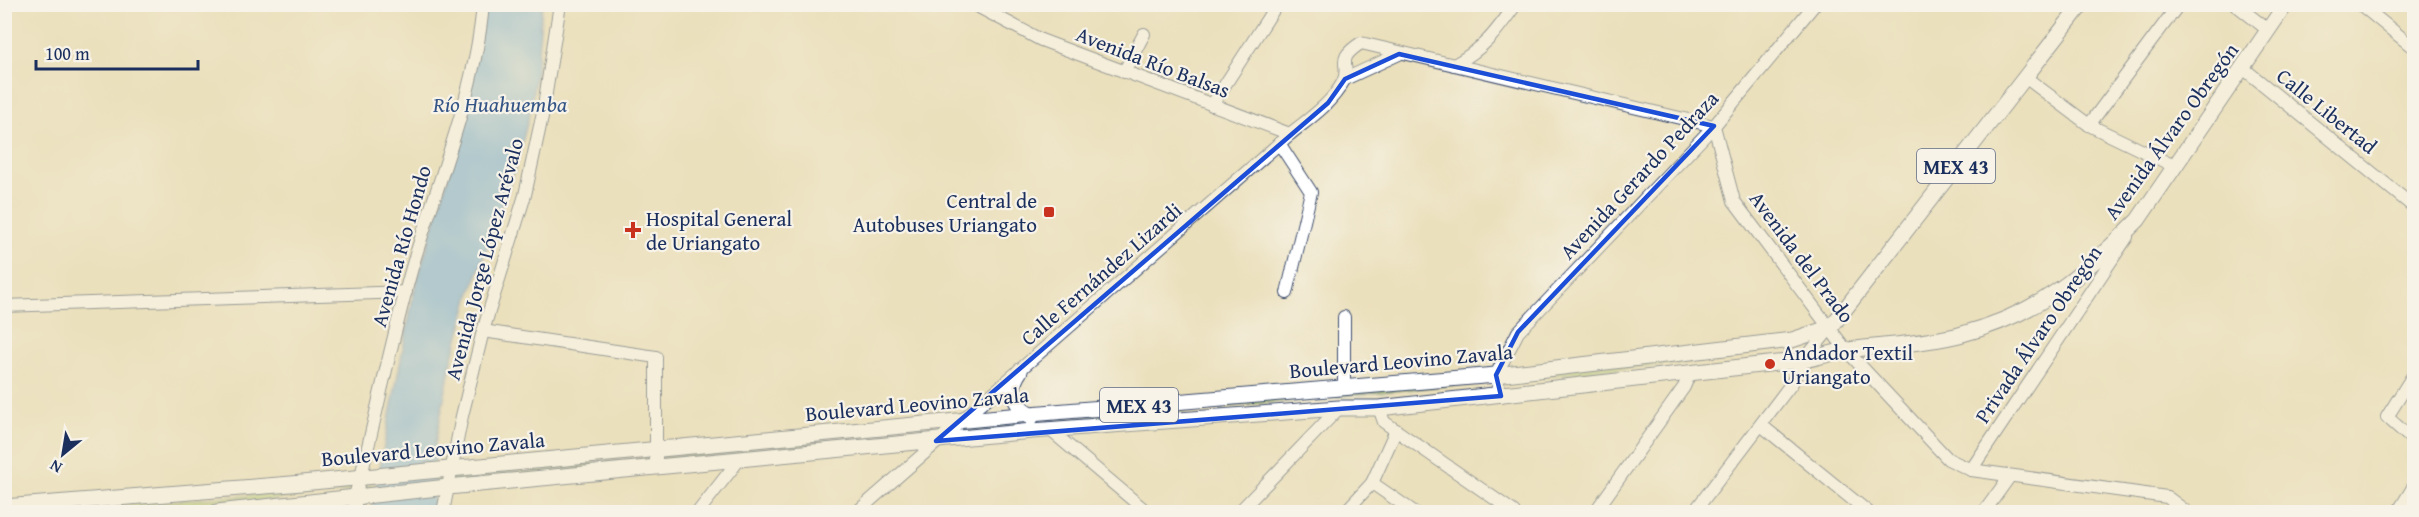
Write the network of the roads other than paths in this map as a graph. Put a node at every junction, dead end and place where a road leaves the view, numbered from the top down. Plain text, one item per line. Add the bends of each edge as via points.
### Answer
1 (483, 4) edge
2 (560, 4) edge
3 (974, 4) edge
4 (1277, 4) edge
5 (1516, 4) edge
6 (1815, 4) edge
7 (2082, 4) edge
8 (2179, 4) edge
9 (2235, 4) edge
10 (2286, 4) edge
11 (2360, 4) edge
12 (2268, 30) junction
13 (1144, 34) dead end
14 (2415, 48) edge
15 (1399, 54) junction
16 (1454, 65) junction
17 (2243, 68) junction
18 (1124, 72) junction
19 (2025, 77) junction
20 (1345, 79) junction
21 (1212, 105) junction
22 (2089, 125) junction
23 (1714, 126) junction
24 (1290, 134) junction
25 (1280, 143) junction
26 (2174, 166) junction
27 (2415, 207) edge
28 (2138, 220) junction
29 (406, 292) junction
30 (1287, 293) dead end
31 (4, 306) edge
32 (1344, 317) dead end
33 (1831, 327) junction
34 (483, 331) junction
35 (1846, 350) junction
36 (1664, 356) junction
37 (1804, 360) junction
38 (1020, 371) junction
39 (1690, 374) junction
40 (2415, 374) edge
41 (1496, 375) junction
42 (1666, 376) junction
43 (1344, 387) junction
44 (1501, 396) junction
45 (1339, 408) junction
46 (1379, 408) junction
47 (1030, 414) junction
48 (964, 421) junction
49 (1761, 425) junction
50 (1050, 430) junction
51 (1396, 430) junction
52 (1032, 431) junction
53 (936, 441) junction
54 (2415, 441) edge
55 (655, 450) junction
56 (738, 461) junction
57 (656, 466) junction
58 (449, 468) junction
59 (1971, 470) junction
60 (364, 476) junction
61 (2010, 476) junction
62 (1372, 483) junction
63 (2415, 486) edge
64 (444, 487) junction
65 (358, 502) edge
66 (2174, 508) edge
67 (12, 509) edge
68 (241, 511) edge
69 (217, 513) edge
70 (443, 513) edge
71 (698, 513) edge
72 (857, 513) edge
73 (1147, 513) edge
74 (1239, 513) edge
75 (1345, 513) edge
76 (1414, 513) edge
77 (1514, 513) edge
78 (1595, 513) edge
79 (1694, 513) edge
80 (1868, 513) edge
81 (1984, 513) edge
82 (2187, 513) edge
83 (2398, 513) edge

1 - 29 street, Avenida Río Hondo via 481,33 463,103
2 - 34 street, Avenida Jorge López Arévalo via 525,195
3 - 18 street, Avenida Río Balsas via 1041,40
4 - 21 street
5 - 16 street via 1492,38
6 - 23 street, Avenida Gerardo Pedraza
7 - 19 main road, MEX 43
8 - 22 street
9 - 12 street
10 - 12 main road, Avenida Álvaro Obregón / MEX 43
11 - 14 street
12 - 17 main road, Avenida Álvaro Obregón / MEX 43
13 - 18 street
15 - 16 street
15 - 20 street
15 - 20 street, Calle Fernández Lizardi via 1361,44 1348,52
16 - 23 street
17 - 26 main road, Avenida Álvaro Obregón / MEX 43
17 - 27 street, Calle Libertad
18 - 21 street, Avenida Río Balsas
19 - 22 street
19 - 33 main road, MEX 43
20 - 24 street, Calle Fernández Lizardi via 1328,103
21 - 24 street, Avenida Río Balsas
22 - 26 street
23 - 33 street, Avenida del Prado via 1734,201
23 - 41 street, Avenida Gerardo Pedraza via 1518,332
24 - 25 street, Calle Fernández Lizardi
25 - 30 street via 1311,192
25 - 38 street, Calle Fernández Lizardi
26 - 28 main road, Avenida Álvaro Obregón / MEX 43
28 - 35 main road, Avenida Álvaro Obregón / MEX 43 via 2075,280 2028,310 1958,335
28 - 59 street, Privada Álvaro Obregón
29 - 31 street
29 - 60 street, Avenida Río Hondo
32 - 43 street
33 - 35 street, Avenida del Prado
33 - 36 main road, Boulevard Leovino Zavala / MEX 43 via 1792,340
33 - 37 street
34 - 55 street via 656,357
34 - 58 street, Avenida Jorge López Arévalo
35 - 37 main road, Boulevard Leovino Zavala / MEX 43
35 - 59 street, Avenida del Prado via 1948,459
36 - 41 main road, Boulevard Leovino Zavala / MEX 43
36 - 42 main road
37 - 39 main road, Boulevard Leovino Zavala / MEX 43
37 - 49 street
38 - 47 main road via 1012,392 1021,409
38 - 48 street, Calle Fernández Lizardi
39 - 42 main road, Boulevard Leovino Zavala / MEX 43
39 - 78 street
40 - 54 street via 2387,417
41 - 43 main road, Boulevard Leovino Zavala / MEX 43
41 - 44 street
42 - 44 main road, Boulevard Leovino Zavala / MEX 43
43 - 47 main road, Boulevard Leovino Zavala / MEX 43
44 - 46 main road, Boulevard Leovino Zavala / MEX 43
45 - 46 main road, Boulevard Leovino Zavala / MEX 43
45 - 50 main road, Boulevard Leovino Zavala / MEX 43
45 - 74 street
46 - 51 street via 1384,422
47 - 48 main road, Boulevard Leovino Zavala / MEX 43
47 - 52 main road
48 - 53 street, Calle Fernández Lizardi
48 - 55 main road, Boulevard Leovino Zavala / MEX 43
49 - 79 street
49 - 80 street
50 - 52 main road, Boulevard Leovino Zavala / MEX 43
50 - 73 street
51 - 62 street
51 - 77 street
52 - 53 main road, Boulevard Leovino Zavala / MEX 43
53 - 56 main road, Boulevard Leovino Zavala / MEX 43
53 - 72 street, Calle Fernández Lizardi
55 - 57 street
55 - 58 main road, Boulevard Leovino Zavala / MEX 43
56 - 57 main road, Boulevard Leovino Zavala / MEX 43
56 - 71 street
57 - 64 main road, Boulevard Leovino Zavala / MEX 43
58 - 60 main road, Boulevard Leovino Zavala / MEX 43
58 - 64 street, Avenida Jorge López Arévalo
59 - 61 street, Avenida del Prado
60 - 65 street, Avenida Río Hondo
60 - 67 main road, Boulevard Leovino Zavala / MEX 43
61 - 66 street, Avenida del Prado via 2168,497
61 - 81 street
62 - 75 street
62 - 76 street
63 - 83 street
64 - 65 main road, Boulevard Leovino Zavala / MEX 43
64 - 70 street, Avenida Jorge López Arévalo
65 - 68 main road, Boulevard Leovino Zavala / MEX 43
66 - 82 street
68 - 69 main road, Boulevard Leovino Zavala / MEX 43

